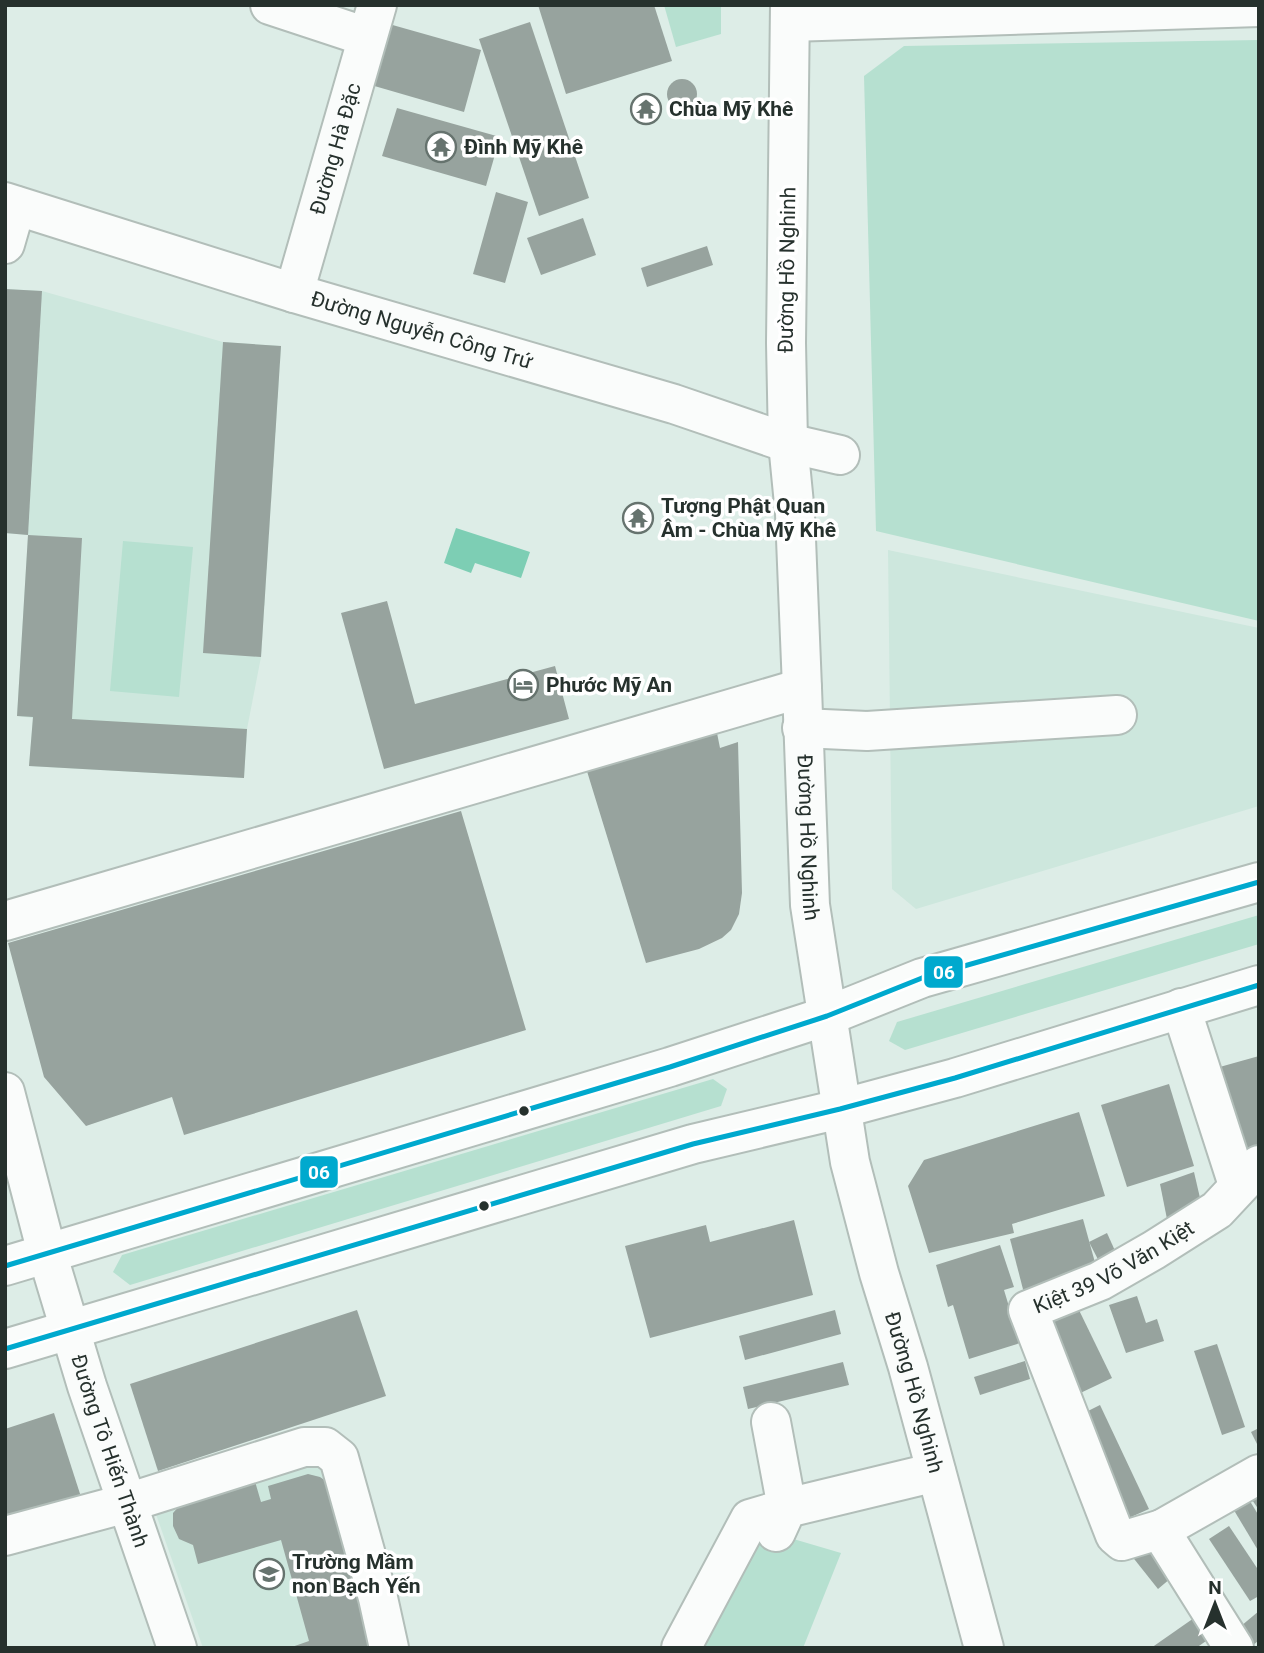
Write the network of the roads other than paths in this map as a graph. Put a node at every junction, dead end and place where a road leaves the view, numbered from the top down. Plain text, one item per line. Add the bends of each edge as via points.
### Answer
1 (270, 5) edge
2 (1259, 7) edge
3 (977, 10) edge
4 (790, 13) edge
5 (372, 21) edge
6 (11, 204) edge
7 (5, 244) edge
8 (295, 293) junction
9 (788, 443) junction
10 (840, 455) dead end
11 (803, 688) junction
12 (1117, 715) dead end
13 (803, 728) junction
14 (1259, 882) edge
15 (5, 921) edge
16 (1259, 985) edge
17 (1181, 1007) junction
18 (827, 1016) junction
19 (5, 1092) edge
20 (840, 1109) junction
21 (1249, 1175) edge
22 (47, 1253) junction
23 (5, 1266) edge
24 (69, 1329) junction
25 (5, 1349) edge
26 (771, 1422) dead end
27 (936, 1472) junction
28 (1259, 1474) edge
29 (127, 1503) junction
30 (781, 1521) junction
31 (1162, 1529) junction
32 (5, 1536) edge
33 (177, 1648) edge
34 (389, 1648) edge
35 (681, 1648) edge
36 (984, 1648) edge
37 (1234, 1648) edge

1 - 5 street
2 - 3 street
3 - 4 street
4 - 9 street, Đường Hồ Nghinh
5 - 8 street, Đường Hà Đặc
6 - 7 street
6 - 8 street, Đường Nguyễn Công Trứ
8 - 9 street, Đường Nguyễn Công Trứ via 674,404
9 - 10 street, Đường Nguyễn Công Trứ
9 - 11 street, Đường Hồ Nghinh
11 - 13 street, Đường Hồ Nghinh
11 - 15 street
12 - 13 street via 867,731
13 - 18 street, Đường Hồ Nghinh via 810,905
14 - 18 street via 922,978
16 - 17 street
17 - 20 street
17 - 21 street
18 - 20 street, Đường Hồ Nghinh
18 - 22 street
19 - 22 street, Đường Tô Hiến Thành
20 - 24 street via 693,1144
20 - 27 street, Đường Hồ Nghinh via 863,1212
21 - 31 street, Kiệt 39 Võ Văn Kiệt via 1217,1210 1154,1250 1100,1281 1028,1310 1115,1535 1122,1541
22 - 23 street
22 - 24 street, Đường Tô Hiến Thành
24 - 25 street
24 - 29 street, Đường Tô Hiến Thành
26 - 30 street
27 - 30 street via 889,1481
27 - 36 street, Đường Hồ Nghinh
28 - 31 street, Kiệt 39 Võ Văn Kiệt
29 - 32 street
29 - 33 street, Đường Tô Hiến Thành
29 - 34 street via 304,1447 325,1447 339,1458
30 - 35 street via 750,1519
31 - 37 street

